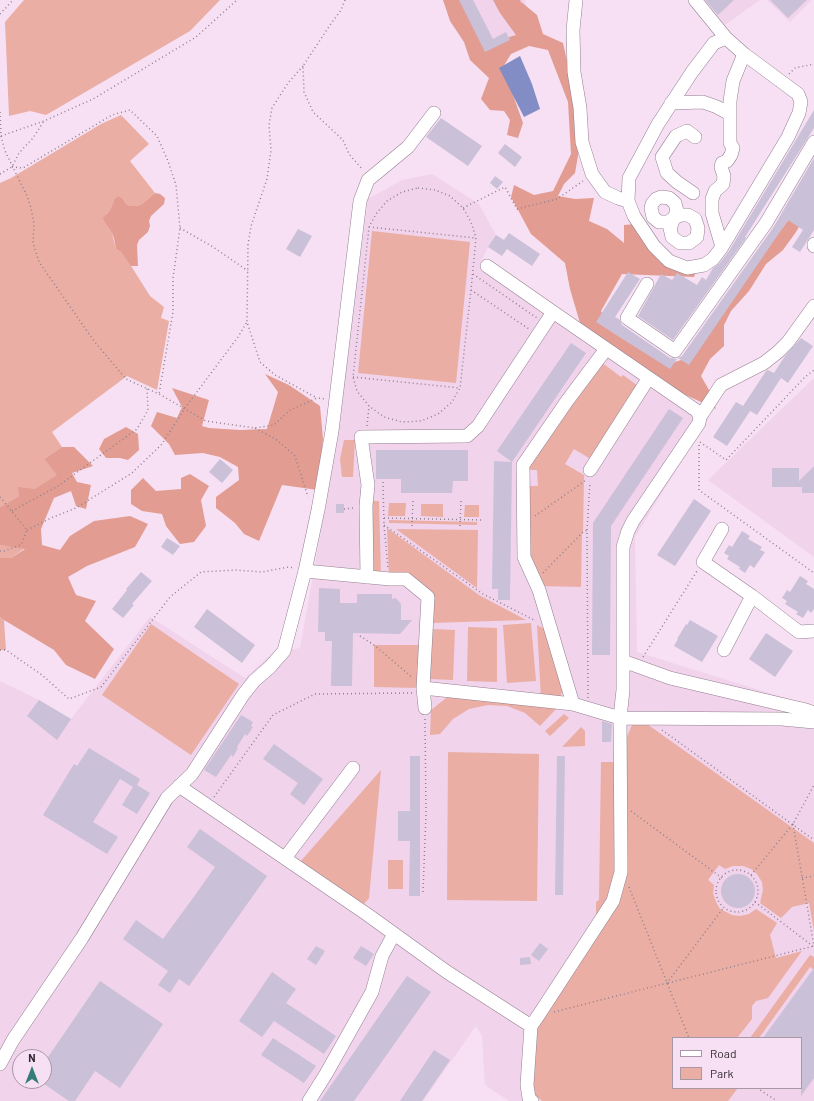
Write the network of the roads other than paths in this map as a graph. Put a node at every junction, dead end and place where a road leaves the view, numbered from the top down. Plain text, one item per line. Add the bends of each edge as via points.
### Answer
1 (576, 0) edge
2 (695, 0) edge
3 (726, 38) junction
4 (744, 54) junction
5 (672, 103) junction
6 (434, 113) dead end
7 (730, 114) junction
8 (695, 137) dead end
9 (814, 142) edge
10 (642, 154) junction
11 (662, 157) junction
12 (693, 193) dead end
13 (628, 201) junction
14 (697, 237) junction
15 (720, 243) junction
16 (487, 266) dead end
17 (647, 284) dead end
18 (814, 306) edge
19 (553, 312) junction
20 (606, 349) junction
21 (648, 379) junction
22 (700, 417) junction
23 (590, 470) dead end
24 (722, 528) dead end
25 (305, 571) junction
26 (367, 577) junction
27 (752, 596) junction
28 (814, 631) edge
29 (724, 650) dead end
30 (623, 661) junction
31 (423, 690) junction
32 (572, 704) junction
33 (425, 708) road end
34 (814, 713) edge
35 (620, 718) junction
36 (814, 722) edge
37 (352, 768) dead end
38 (180, 786) junction
39 (285, 858) junction
40 (394, 934) junction
41 (534, 1021) junction
42 (0, 1064) edge
43 (309, 1101) edge
44 (532, 1101) edge

1 - 13 lane via 573,30 574,72 582,142 592,174 606,192
2 - 3 lane
3 - 4 lane
3 - 5 lane via 714,43
4 - 7 lane via 733,81
4 - 15 lane via 798,94 801,102 800,113 788,137
5 - 7 lane via 703,102
5 - 10 lane
6 - 25 lane via 408,147 368,180 360,200 332,431
7 - 15 lane via 731,155 722,163 723,184 715,191 712,199 712,213
8 - 11 lane via 687,131 676,136
9 - 17 lane via 766,223 675,351 627,318
10 - 11 lane
10 - 13 lane via 629,178
11 - 12 lane via 667,173
13 - 15 lane via 634,216 668,262 688,268 704,265 713,258
14 - 14 lane via 689,242 680,242 672,237 670,228 674,218 688,215 695,219
14 - 15 lane
16 - 19 lane
18 - 22 lane via 778,352 764,363 721,385
19 - 20 lane
19 - 26 lane via 478,426 467,436 361,437 368,485
20 - 21 lane
20 - 32 lane via 523,465 524,557 539,590
21 - 22 lane via 697,412
21 - 23 lane
22 - 30 lane via 699,423 628,531 623,547
24 - 27 lane via 702,562
25 - 26 lane
25 - 38 lane via 284,652 254,680 192,774
26 - 31 lane via 406,579 428,597
27 - 28 lane via 799,632
27 - 29 lane
30 - 34 lane via 670,678
30 - 35 lane
31 - 32 lane
31 - 33 lane
32 - 35 lane
35 - 36 lane via 782,719
35 - 41 lane via 621,872 613,901
37 - 39 lane
38 - 39 lane
38 - 42 lane via 167,798 82,938
39 - 40 lane
40 - 41 lane via 447,972
40 - 43 lane via 382,956 372,992
41 - 44 lane via 527,1085

